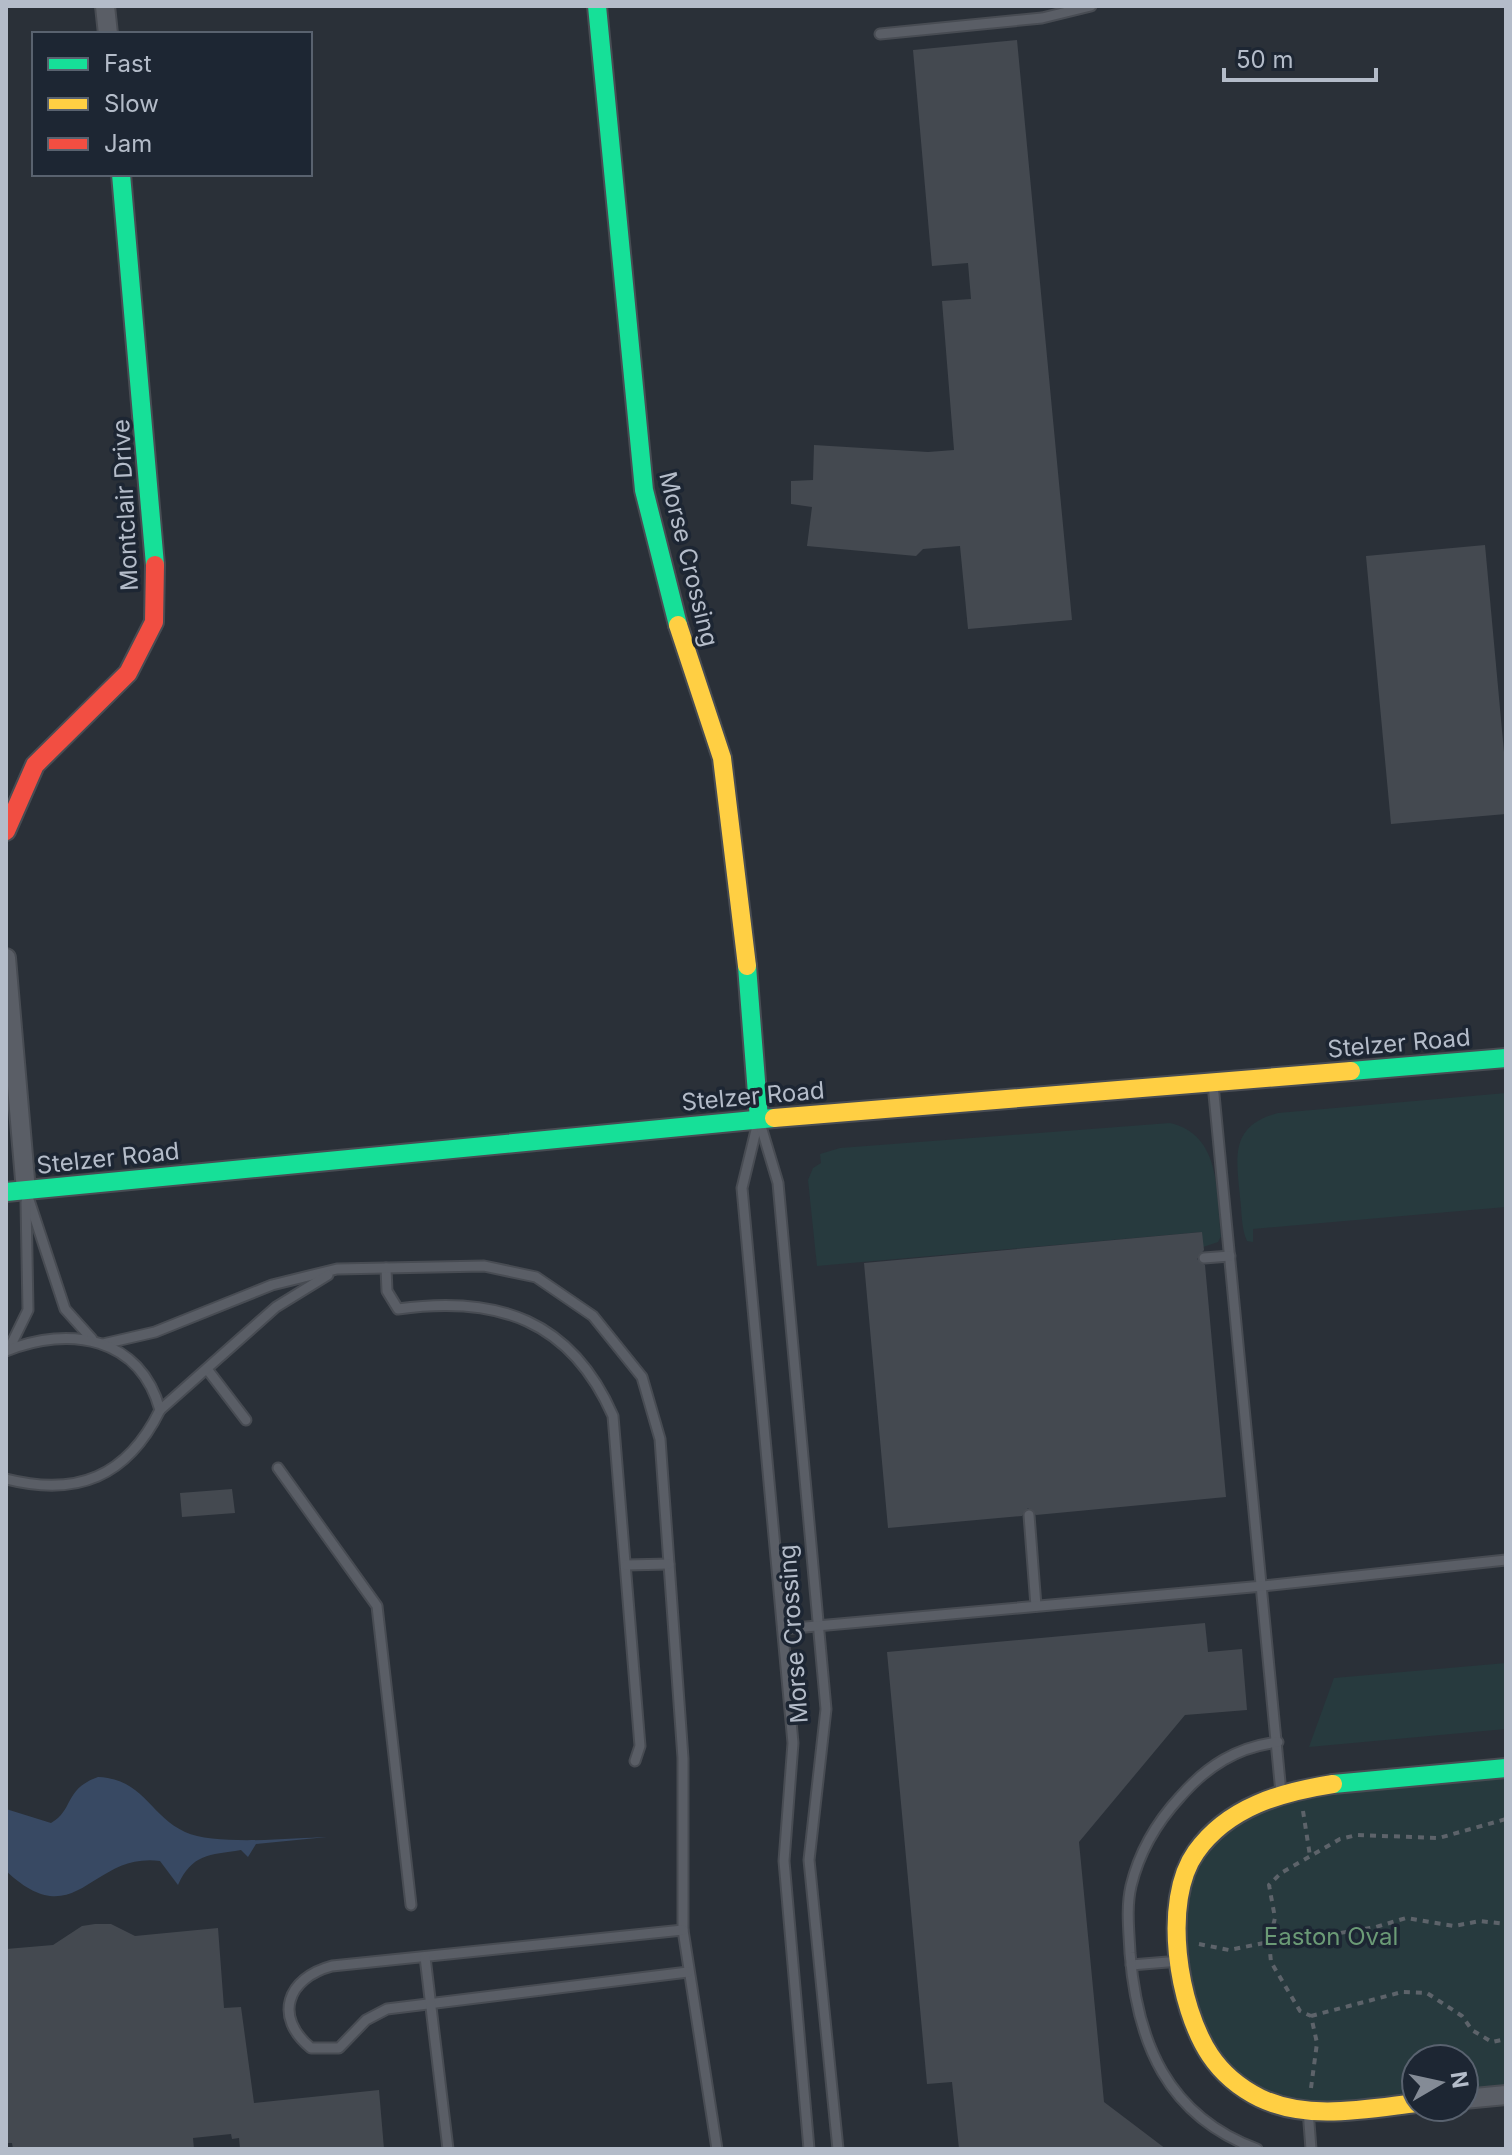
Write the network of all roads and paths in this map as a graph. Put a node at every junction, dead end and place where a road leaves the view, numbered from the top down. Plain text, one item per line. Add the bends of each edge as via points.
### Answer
1 (105, 6) edge
2 (597, 6) edge
3 (1091, 6) edge
4 (108, 32) edge
5 (880, 34) dead end
6 (121, 176) edge
7 (6, 831) edge
8 (6, 958) edge
9 (1506, 1058) edge
10 (1213, 1082) junction
11 (759, 1119) junction
12 (26, 1191) junction
13 (6, 1192) edge
14 (1230, 1256) junction
15 (1204, 1258) dead end
16 (386, 1268) junction
17 (337, 1269) junction
18 (92, 1339) junction
19 (103, 1344) junction
20 (7, 1350) edge
21 (207, 1369) junction
22 (160, 1410) junction
23 (246, 1420) dead end
24 (278, 1468) dead end
25 (6, 1479) edge
26 (1029, 1515) dead end
27 (1506, 1560) edge
28 (669, 1564) junction
29 (626, 1565) junction
30 (1263, 1586) junction
31 (1036, 1606) junction
32 (819, 1625) junction
33 (783, 1629) junction
34 (1278, 1742) junction
35 (635, 1761) dead end
36 (1506, 1768) edge
37 (1290, 1791) junction
38 (1506, 1819) edge
39 (1310, 1856) junction
40 (411, 1905) dead end
41 (1506, 1924) edge
42 (683, 1930) junction
43 (1177, 1939) junction
44 (1269, 1942) junction
45 (425, 1957) junction
46 (1180, 1961) junction
47 (1131, 1965) junction
48 (688, 1972) junction
49 (431, 2001) junction
50 (1311, 2016) junction
51 (1506, 2039) edge
52 (1506, 2095) edge
53 (1480, 2097) edge
54 (1400, 2104) edge
55 (1308, 2110) junction
56 (448, 2149) edge
57 (717, 2149) edge
58 (809, 2149) edge
59 (838, 2149) edge
60 (1257, 2149) edge
61 (1311, 2149) edge

1 - 4 street
2 - 11 main road, Morse Crossing via 644,490 672,607 722,758
3 - 5 lane via 1042,18
6 - 7 main road, Montclair Drive via 156,543 154,622 128,673 35,765
8 - 12 street
9 - 10 main road, Stelzer Road
10 - 11 main road, Stelzer Road
10 - 14 lane
11 - 12 main road, Stelzer Road
11 - 32 lane, Morse Crossing via 778,1183
11 - 33 lane, Morse Crossing via 742,1188
12 - 13 main road, Stelzer Road
12 - 18 lane via 65,1309
12 - 20 lane via 28,1310
14 - 15 lane
14 - 30 lane
16 - 17 lane
16 - 28 lane via 484,1266 536,1277 593,1316 642,1377 660,1439
16 - 29 lane via 387,1291 398,1309 490,1308 556,1335 582,1360 613,1416
17 - 19 lane via 272,1285 155,1332
17 - 21 lane via 276,1307
18 - 19 lane
18 - 20 lane via 50,1340
19 - 22 lane via 127,1355 145,1375
21 - 22 lane
21 - 23 lane
22 - 25 lane via 145,1441 128,1459 83,1482 53,1487
24 - 40 lane via 377,1606
26 - 31 lane
27 - 30 lane
28 - 29 lane
28 - 42 lane via 683,1758
29 - 35 lane via 640,1746
30 - 31 lane
30 - 34 lane
31 - 32 lane
32 - 33 lane
32 - 59 lane, Morse Crossing via 826,1709 809,1860
33 - 58 lane, Morse Crossing via 793,1743 784,1861
34 - 37 lane
34 - 47 lane via 1227,1756 1194,1781 1162,1817 1130,1888
36 - 37 main road
37 - 39 path
37 - 43 main road via 1240,1811 1192,1858 1180,1890
38 - 39 path via 1439,1838 1357,1835
39 - 44 path via 1269,1885 1275,1918
41 - 44 path via 1454,1926 1406,1918
42 - 45 lane
42 - 48 lane
43 - 44 path via 1229,1950
43 - 46 main road
44 - 50 path via 1271,1962 1284,1990 1300,2011
45 - 49 lane
45 - 49 lane via 312,1972 297,1986 289,2020 311,2048 339,2048 366,2020 387,2009
46 - 47 lane
46 - 55 main road via 1183,1997 1210,2056 1233,2081 1260,2098
47 - 60 lane via 1141,2027 1167,2081 1222,2132
48 - 49 lane
48 - 57 lane
49 - 56 lane
50 - 51 path via 1402,1992 1427,1993 1492,2042
50 - 55 path via 1317,2043
52 - 53 street
54 - 55 main road
55 - 61 lane

